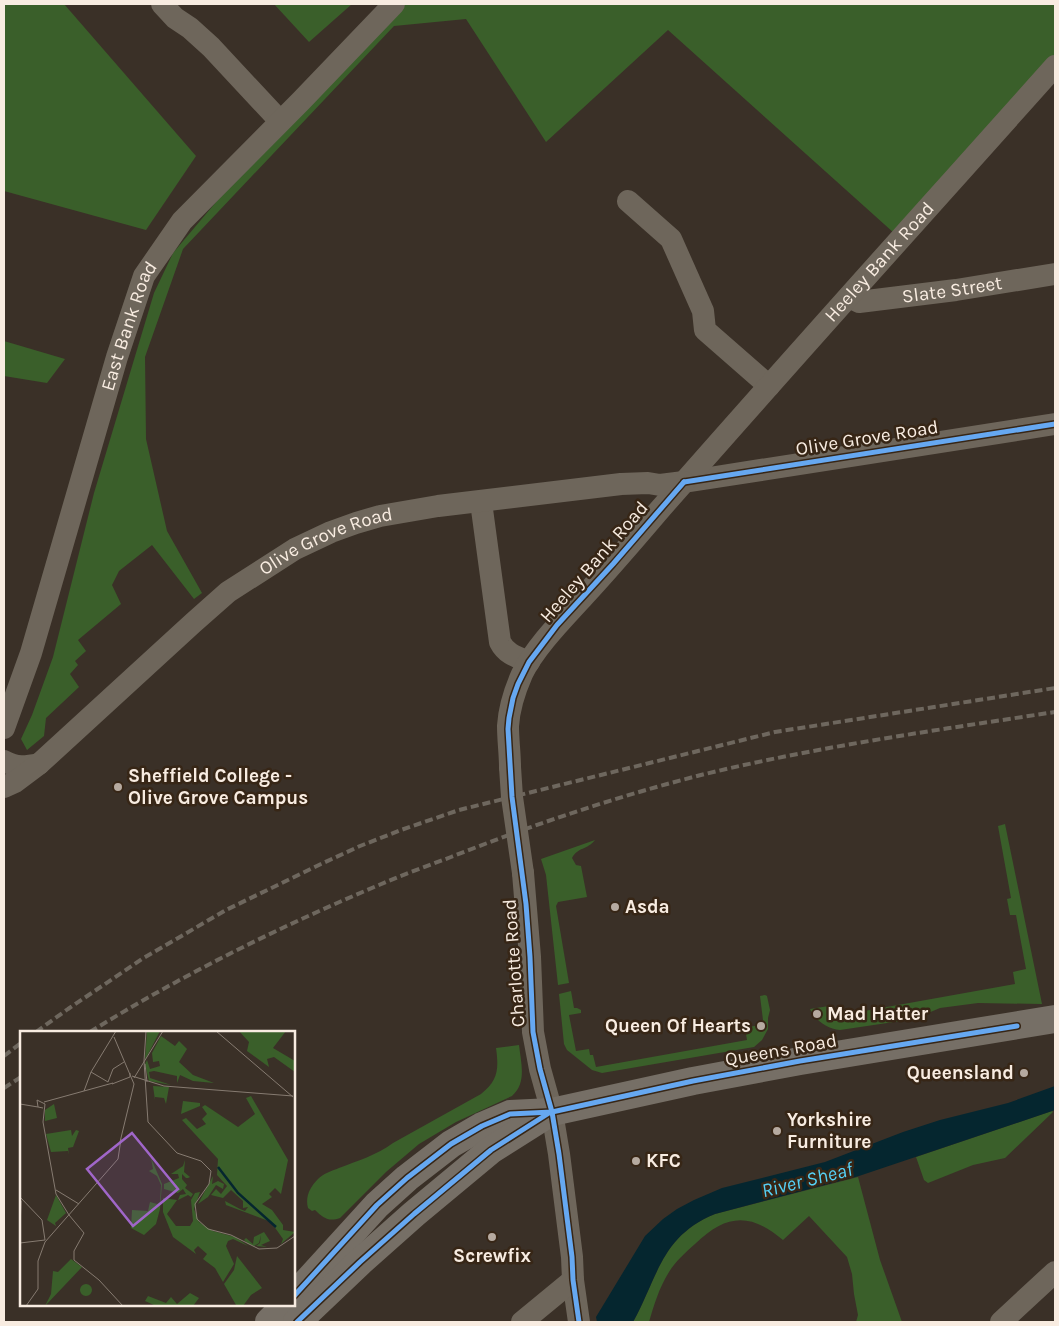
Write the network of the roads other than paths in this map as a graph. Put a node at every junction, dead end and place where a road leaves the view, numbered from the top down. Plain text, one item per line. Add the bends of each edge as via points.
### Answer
1 (162, 4) edge
2 (394, 4) edge
3 (1055, 66) edge
4 (280, 121) junction
5 (628, 201) dead end
6 (1055, 274) edge
7 (849, 297) junction
8 (769, 386) junction
9 (1055, 424) edge
10 (722, 440) junction
11 (748, 473) junction
12 (684, 482) junction
13 (481, 502) junction
14 (529, 662) junction
15 (5, 724) edge
16 (4, 761) edge
17 (39, 764) junction
18 (4, 787) edge
19 (1055, 1019) edge
20 (552, 1112) junction
21 (1055, 1272) edge
22 (573, 1280) junction
23 (295, 1295) edge
24 (285, 1306) edge
25 (269, 1322) edge
26 (297, 1322) edge
27 (522, 1322) edge
28 (579, 1322) edge
29 (1001, 1322) edge

1 - 4 street via 211,47
2 - 4 street, East Bank Road
3 - 7 street, Heeley Bank Road
4 - 15 street, East Bank Road via 182,221 144,276 114,366 31,653
5 - 8 street via 670,239 703,311 705,330
6 - 7 street, Slate Street via 859,302
7 - 8 street, Heeley Bank Road
8 - 10 street, Heeley Bank Road
9 - 11 street, Olive Grove Road
10 - 11 street via 720,458 735,470
10 - 12 street, Heeley Bank Road
11 - 12 street, Olive Grove Road
12 - 13 street, Olive Grove Road via 621,484
12 - 14 street, Heeley Bank Road via 557,625
13 - 14 street via 500,642 510,654
13 - 17 street, Olive Grove Road via 380,516 331,532 295,549 228,592
14 - 20 street, Charlotte Road, bridge via 518,684 508,729 512,797 530,957 533,1032
16 - 17 street via 24,767
17 - 18 street, Olive Grove Road
19 - 20 highway, Queens Road via 791,1062
20 - 22 street, Charlotte Road
20 - 23 highway, Queens Road via 510,1114 482,1126 441,1151 377,1205
20 - 26 highway, Queens Road via 491,1150 354,1267
21 - 29 street
22 - 27 street
22 - 28 street, Charlotte Road
24 - 25 highway

